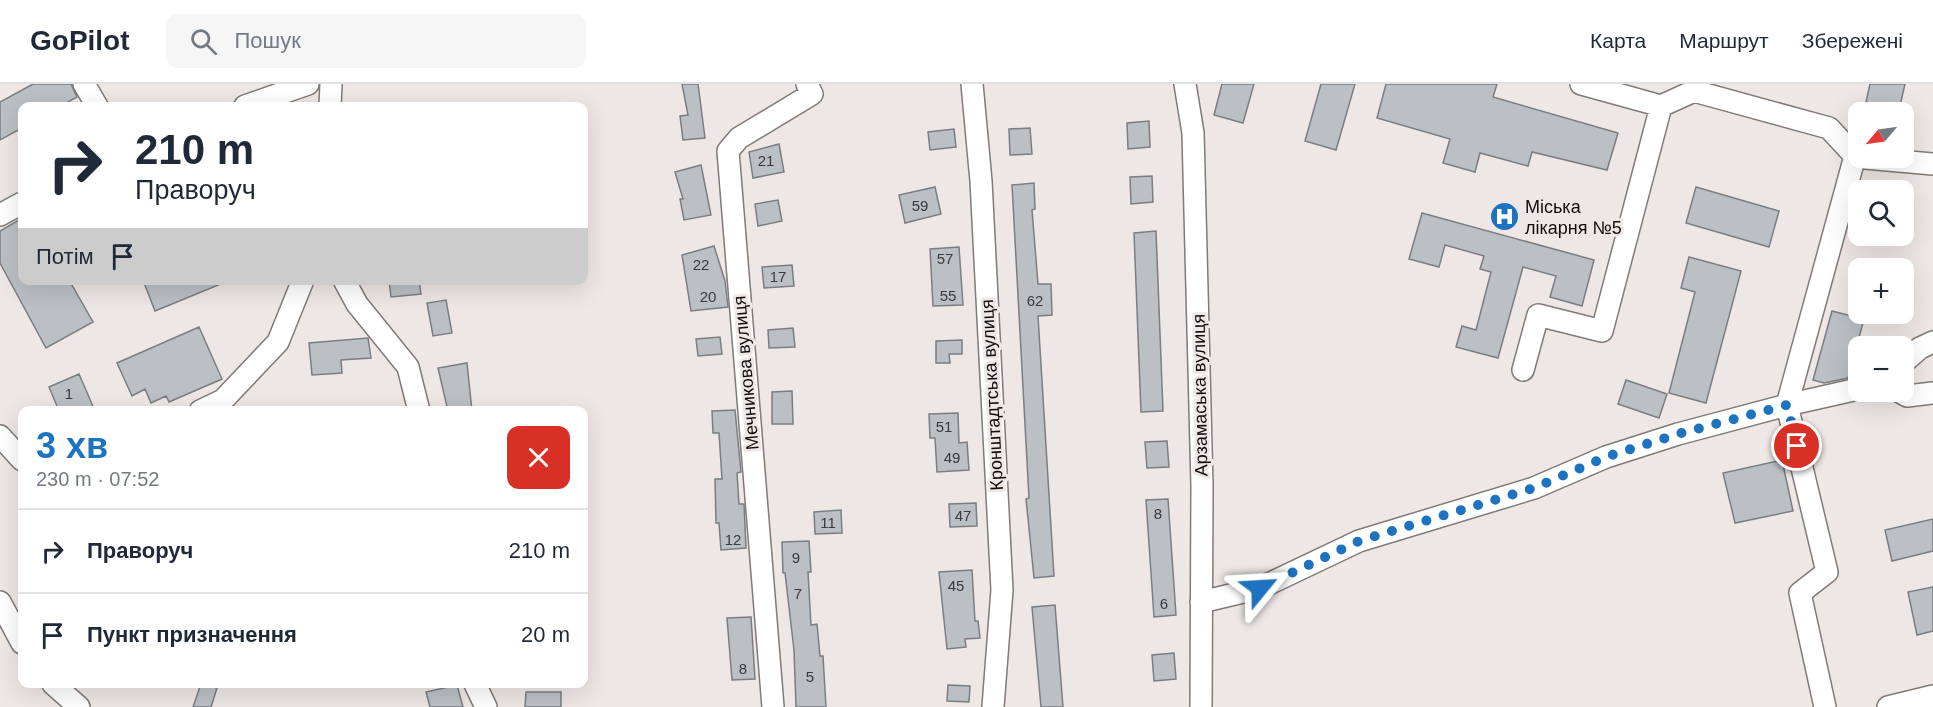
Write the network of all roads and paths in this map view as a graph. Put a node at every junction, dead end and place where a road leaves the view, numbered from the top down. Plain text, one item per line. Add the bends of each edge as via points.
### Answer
1 (84, 84) edge
2 (308, 84) edge
3 (331, 84) edge
4 (807, 84) edge
5 (972, 84) edge
6 (1185, 84) edge
7 (1581, 84) edge
8 (1695, 88) edge
9 (95, 102) edge
10 (256, 102) edge
11 (330, 102) edge
12 (1661, 106) junction
13 (1848, 146) edge
14 (1914, 162) edge
15 (1933, 164) edge
16 (1856, 168) edge
17 (18, 205) edge
18 (0, 215) edge
19 (301, 285) edge
20 (347, 285) edge
21 (1933, 342) edge
22 (1914, 353) edge
23 (1523, 370) dead end
24 (1848, 391) edge
25 (1933, 393) edge
26 (1914, 395) edge
27 (1787, 405) junction
28 (210, 406) edge
29 (418, 406) edge
30 (0, 435) edge
31 (18, 455) edge
32 (0, 602) edge
33 (1201, 602) junction
34 (18, 636) edge
35 (58, 688) edge
36 (477, 688) edge
37 (1933, 696) edge
38 (79, 707) edge
39 (486, 707) edge
40 (773, 707) edge
41 (993, 707) edge
42 (1201, 707) edge
43 (1825, 707) edge
44 (1888, 707) edge

1 - 9 street
2 - 10 street
3 - 11 street
4 - 40 street, Мечникова вулиця via 812,94 739,138 728,150
5 - 41 street, Кронштадтська вулиця via 981,181 1002,590
6 - 33 street, Арзамаська вулиця via 1193,133
7 - 12 street
8 - 12 street
8 - 13 street via 1829,128
12 - 23 street via 1602,331 1538,315
14 - 15 street
16 - 27 street
17 - 18 street
19 - 28 street via 278,342 223,400
20 - 29 street via 357,304 408,367
21 - 22 street
24 - 27 street
25 - 26 street
27 - 33 street via 1606,457 1534,488 1359,541 1260,588
27 - 43 street via 1827,572 1800,593
30 - 31 street
32 - 34 street
33 - 42 street, Арзамаська вулиця
35 - 38 street
36 - 39 street
37 - 44 street

